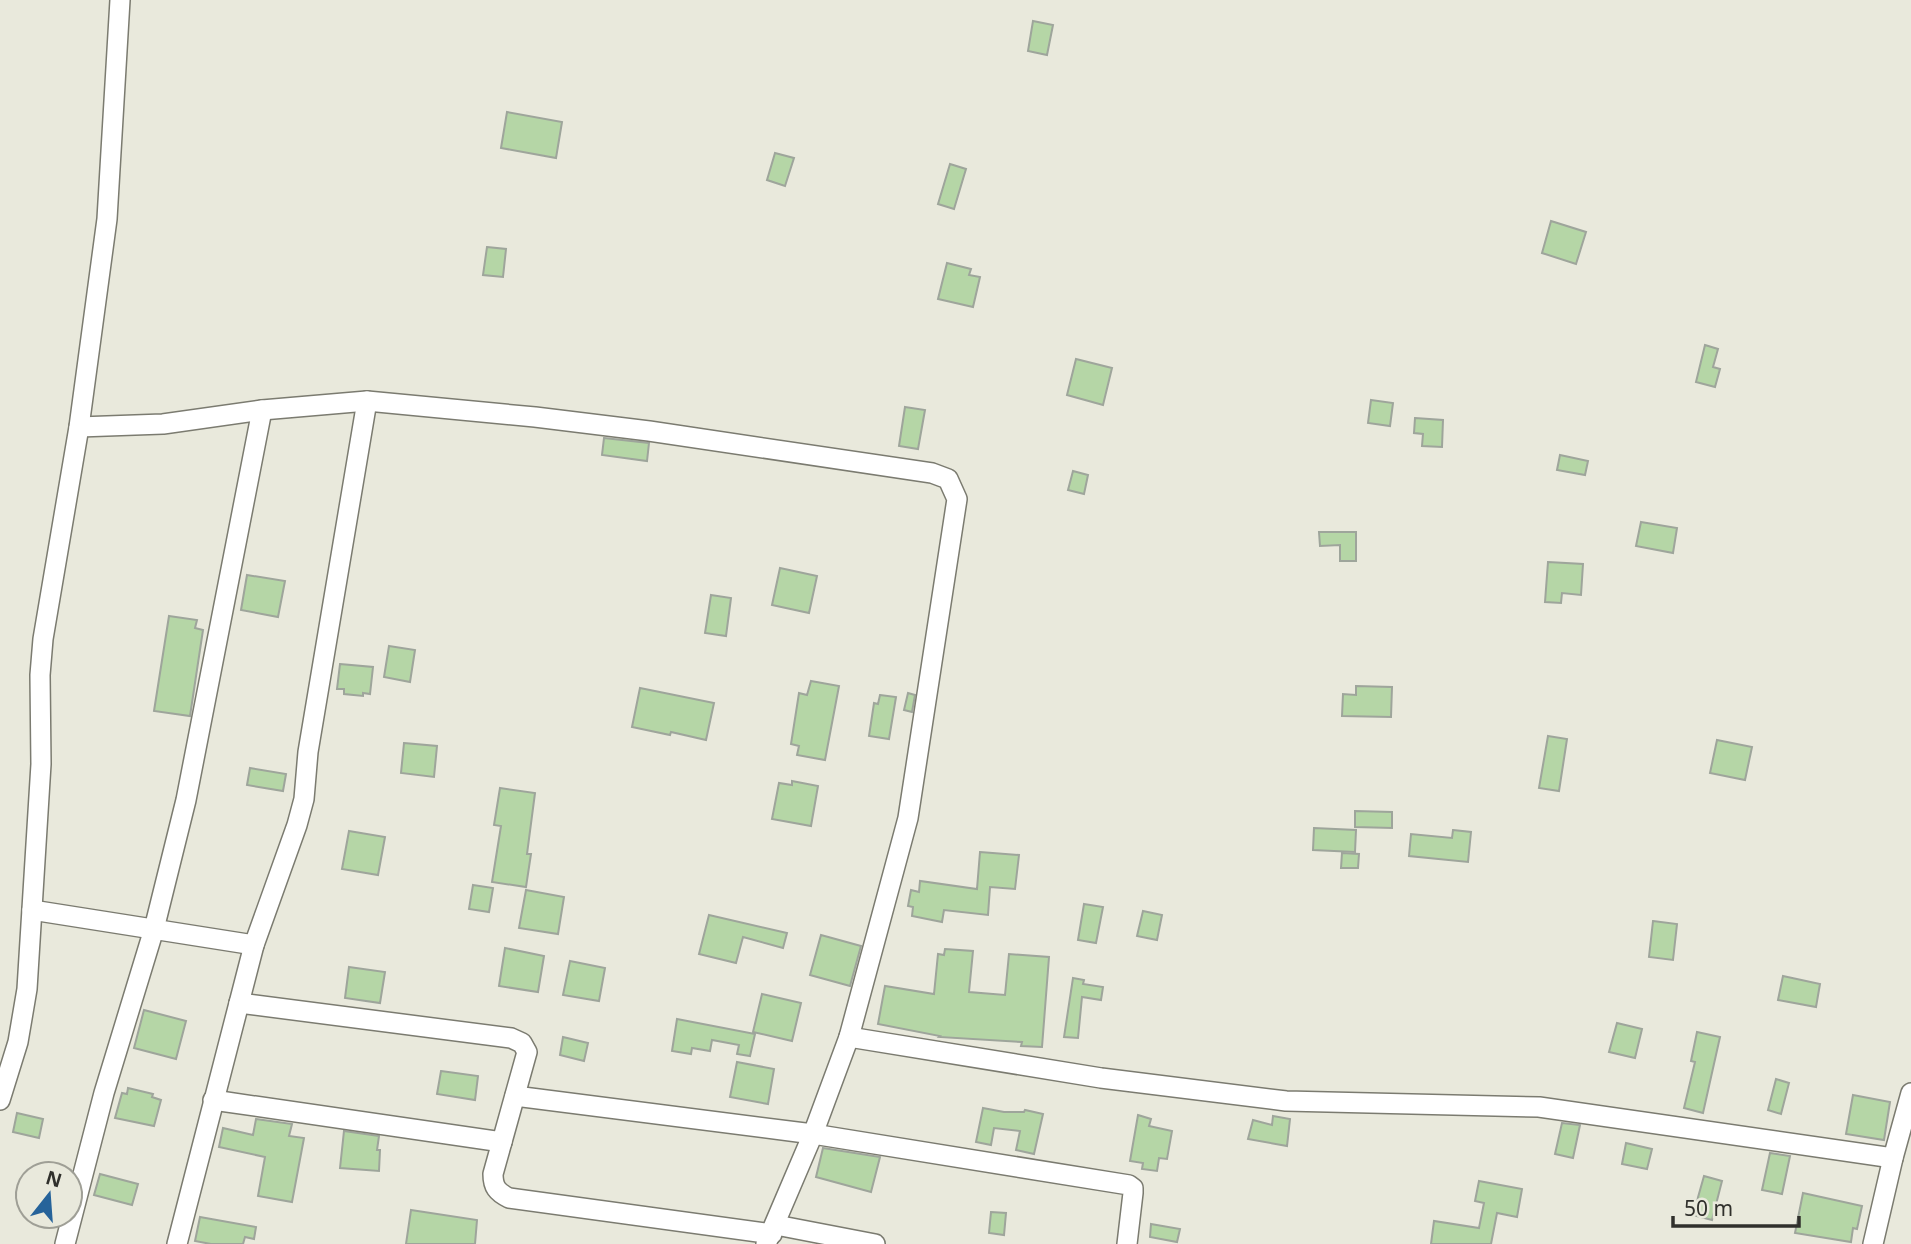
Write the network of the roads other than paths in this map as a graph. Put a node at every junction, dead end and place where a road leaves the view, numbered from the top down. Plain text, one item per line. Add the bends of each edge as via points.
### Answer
1 (120, 0) edge
2 (367, 401) junction
3 (262, 410) junction
4 (79, 428) junction
5 (32, 910) junction
6 (154, 929) junction
7 (254, 945) junction
8 (239, 1003) junction
9 (849, 1037) junction
10 (1911, 1093) edge
11 (515, 1096) junction
12 (0, 1100) edge
13 (214, 1101) junction
14 (813, 1134) junction
15 (502, 1142) junction
16 (1893, 1158) junction
17 (771, 1234) edge
18 (65, 1244) edge
19 (177, 1244) edge
20 (874, 1244) edge
21 (1127, 1244) edge
22 (1873, 1244) edge

1 - 4 street via 107,219
2 - 3 street
2 - 7 street via 304,799
2 - 9 street via 649,431 932,472 948,479 957,499 908,818
3 - 4 street via 163,424
3 - 6 street via 186,800
4 - 5 street via 43,639
5 - 6 street
5 - 12 street via 27,989 18,1042
6 - 7 street
6 - 18 street via 104,1093
7 - 8 street
8 - 11 street via 511,1038 527,1052
8 - 13 street
9 - 14 street
9 - 16 street via 1101,1078 1286,1101 1539,1107
10 - 16 street
11 - 14 street
11 - 15 street
13 - 15 street
13 - 19 street
14 - 17 street
14 - 21 street via 1129,1185 1133,1193
15 - 17 street via 494,1185 509,1198
16 - 22 street
17 - 20 street

